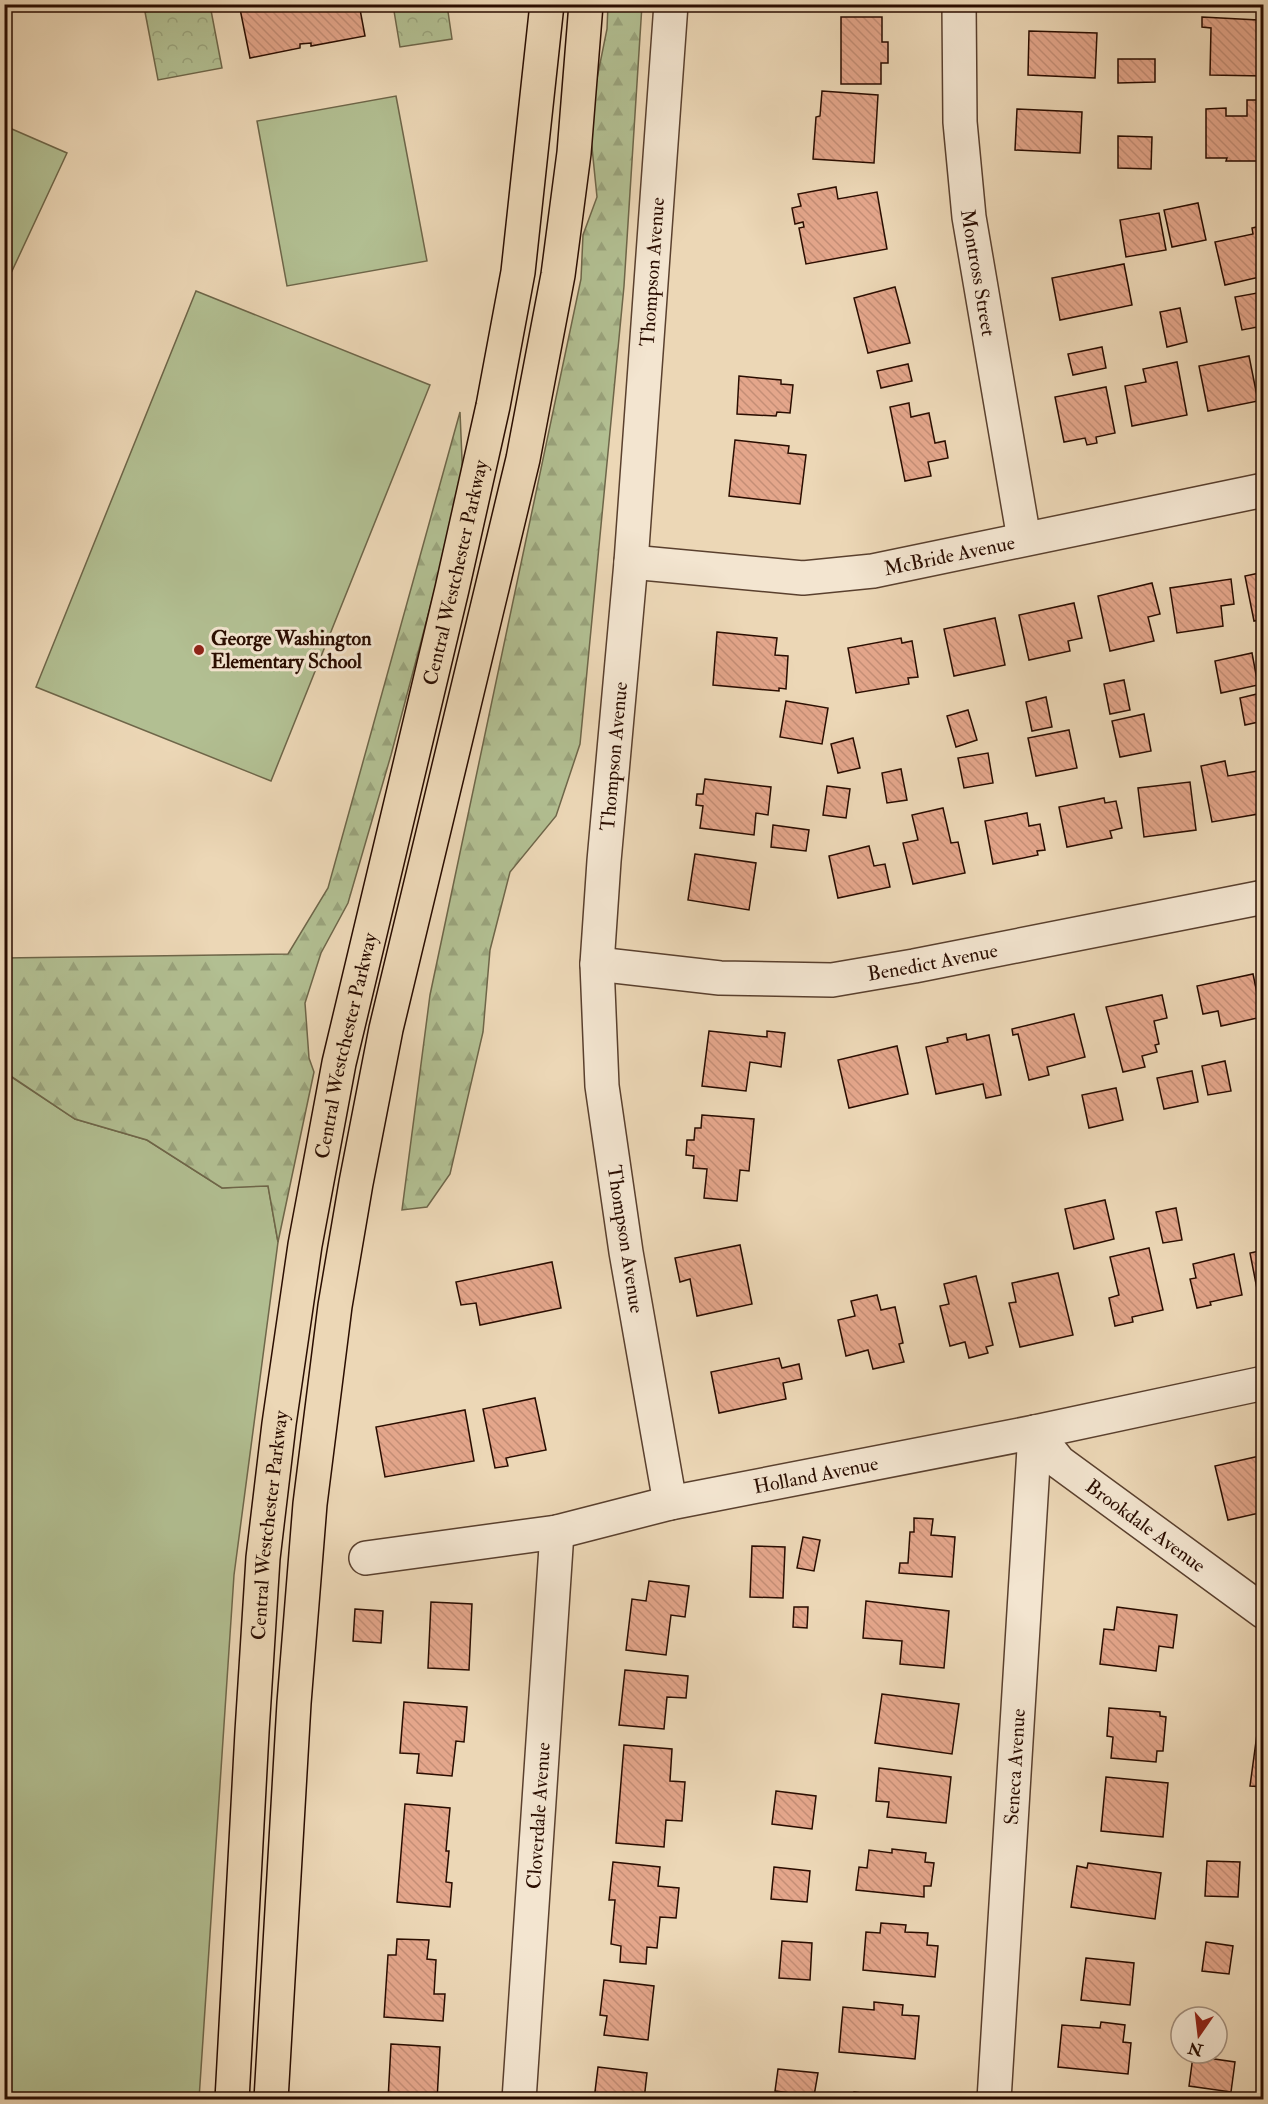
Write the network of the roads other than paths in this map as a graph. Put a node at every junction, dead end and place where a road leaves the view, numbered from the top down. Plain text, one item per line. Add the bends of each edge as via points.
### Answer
1 (548, 4) edge
2 (586, 4) edge
3 (671, 4) edge
4 (959, 4) edge
5 (1263, 490) edge
6 (1024, 539) junction
7 (631, 562) junction
8 (1263, 897) edge
9 (597, 964) junction
10 (1263, 1383) edge
11 (1035, 1432) junction
12 (670, 1503) junction
13 (557, 1532) junction
14 (366, 1558) dead end
15 (1263, 1612) edge
16 (232, 2100) edge
17 (271, 2100) edge
18 (519, 2100) edge
19 (994, 2100) edge

1 - 16 main road, Central Westchester Parkway via 518,272 494,406 339,1063 305,1245 264,1558
2 - 17 main road, Central Westchester Parkway via 574,153 558,275 526,448 386,1029 335,1306 310,1504
3 - 7 street, Thompson Avenue
4 - 6 street, Montross Street via 960,122 969,217
5 - 6 street, McBride Avenue
6 - 7 street, McBride Avenue via 873,571 803,578
7 - 9 street, Thompson Avenue
8 - 9 street, Benedict Avenue via 832,980 720,978
9 - 12 street, Thompson Avenue via 602,1086 626,1252
10 - 11 street, Holland Avenue
11 - 12 street, Holland Avenue
11 - 15 street, Brookdale Avenue via 1059,1462
11 - 19 street, Seneca Avenue
12 - 13 street, Holland Avenue
13 - 14 street, Holland Avenue
13 - 18 street, Cloverdale Avenue

